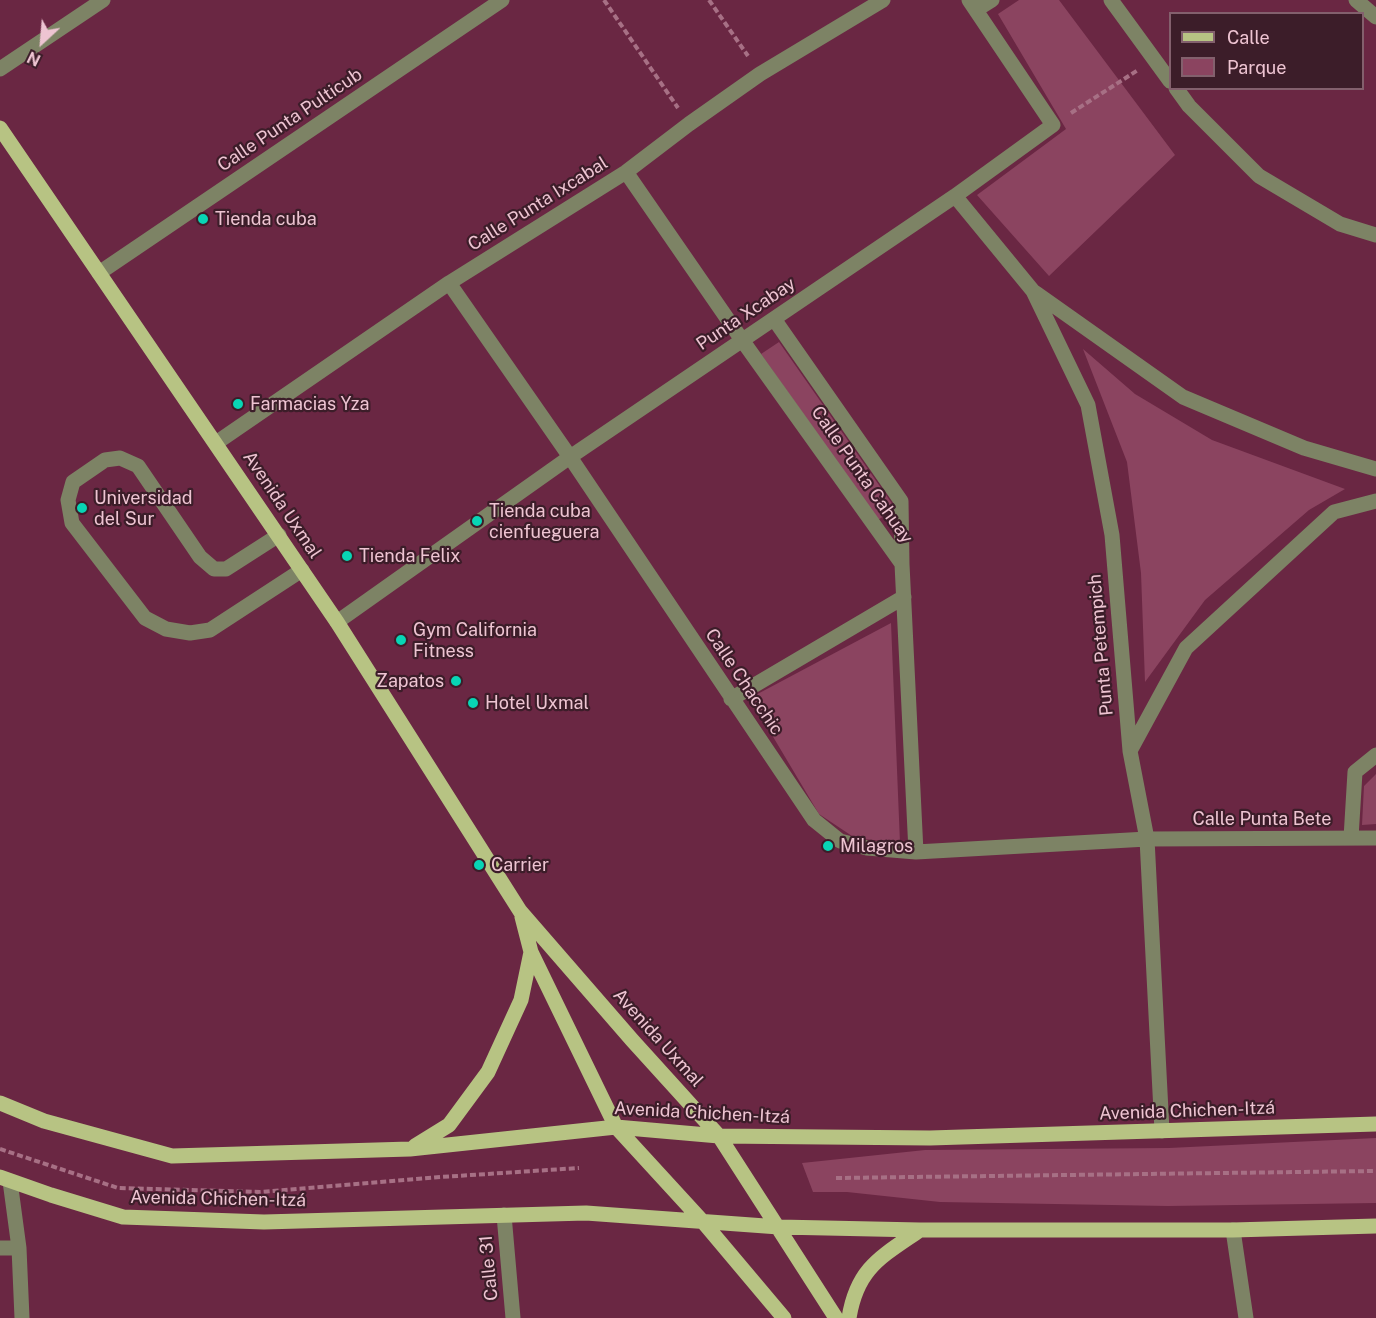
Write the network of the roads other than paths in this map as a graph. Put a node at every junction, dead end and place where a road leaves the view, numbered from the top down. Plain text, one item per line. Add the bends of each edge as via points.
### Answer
1 (103, 0) edge
2 (502, 0) edge
3 (883, 0) edge
4 (992, 0) edge
5 (1112, 0) edge
6 (1356, 0) edge
7 (973, 5) edge
8 (1376, 17) edge
9 (0, 69) edge
10 (1169, 80) edge
11 (1177, 90) edge
12 (0, 128) edge
13 (626, 171) junction
14 (956, 196) junction
15 (1376, 235) edge
16 (99, 273) junction
17 (449, 283) junction
18 (1034, 291) junction
19 (774, 319) junction
20 (741, 340) junction
21 (216, 443) junction
22 (570, 457) junction
23 (1376, 469) edge
24 (1376, 501) edge
25 (279, 535) junction
26 (902, 564) junction
27 (302, 570) junction
28 (904, 597) junction
29 (337, 622) junction
30 (731, 699) junction
31 (1130, 750) junction
32 (1376, 755) edge
33 (1351, 837) junction
34 (1376, 838) edge
35 (1147, 839) junction
36 (916, 852) junction
37 (520, 911) junction
38 (531, 952) junction
39 (0, 1103) edge
40 (1376, 1124) edge
41 (616, 1126) junction
42 (1162, 1131) junction
43 (719, 1136) junction
44 (410, 1149) junction
45 (5, 1179) edge
46 (504, 1215) junction
47 (704, 1223) junction
48 (1376, 1226) edge
49 (779, 1227) junction
50 (920, 1230) junction
51 (1233, 1230) junction
52 (0, 1248) edge
53 (19, 1248) junction
54 (22, 1318) edge
55 (513, 1318) edge
56 (784, 1318) edge
57 (836, 1318) edge
58 (849, 1318) edge
59 (1246, 1318) edge

1 - 9 street
2 - 16 street, Calle Punta Pulticub
3 - 13 street, Calle Punta Ixcabal via 760,74
4 - 7 street
5 - 10 street
6 - 8 street
7 - 14 street, Punta Xcabay via 1053,125
11 - 15 street via 1259,176 1340,224
12 - 16 main road, Avenida Uxmal
13 - 17 street, Calle Punta Ixcabal
13 - 20 street, Calle Punta Cahuay
14 - 18 street, Punta Petempich
14 - 19 street, Punta Xcabay
16 - 21 main road, Avenida Uxmal
17 - 21 street, Calle Punta Ixcabal
17 - 22 street, Calle Chacchic
18 - 23 street via 1183,397 1304,448
18 - 31 street, Punta Petempich via 1088,405 1112,535
19 - 20 street, Punta Xcabay
19 - 26 street via 901,501
20 - 22 street, Punta Xcabay
20 - 26 street, Calle Punta Cahuay
21 - 25 main road, Avenida Uxmal
22 - 29 street, Punta Xcabay
22 - 30 street, Calle Chacchic
24 - 31 street via 1334,512 1186,648
25 - 27 main road, Avenida Uxmal
25 - 27 street via 226,569 214,569 200,557 138,466 120,458 105,460 73,482 68,500 72,523 145,618 166,629 190,633 210,630
26 - 28 street, Calle Punta Cahuay
27 - 29 main road, Avenida Uxmal
28 - 30 street
28 - 36 street, Calle Punta Cahuay
29 - 37 main road, Avenida Uxmal
30 - 36 street, Calle Chacchic via 814,820 840,841 867,848
31 - 35 street, Punta Petempich
32 - 33 street via 1355,772
33 - 34 street, Calle Punta Bete
33 - 35 street, Calle Punta Bete
35 - 36 street, Calle Chacchic
35 - 42 street, Punta Petempich
37 - 38 main road, Avenida Uxmal
37 - 43 main road, Avenida Uxmal
38 - 41 main road, Avenida Uxmal
38 - 44 main road via 521,1000 488,1072 449,1125
39 - 44 main road, Avenida Chichen-Itzá via 44,1121 172,1156
40 - 42 main road, Avenida Chichen-Itzá
41 - 43 main road, Avenida Chichen-Itzá
41 - 44 main road, Avenida Chichen-Itzá
41 - 47 main road, Avenida Uxmal
42 - 43 main road, Avenida Chichen-Itzá via 930,1138
43 - 49 main road, Avenida Uxmal
45 - 46 main road, Avenida Chichen-Itzá via 123,1217 264,1222
45 - 53 street
46 - 47 main road, Avenida Chichen-Itzá via 586,1213
46 - 55 street, Calle 31
47 - 49 main road, Avenida Chichen-Itzá
47 - 56 main road, Avenida Uxmal
48 - 51 main road, Avenida Chichen-Itzá
49 - 50 main road, Avenida Chichen-Itzá
49 - 57 main road, Avenida Uxmal
50 - 51 main road, Avenida Chichen-Itzá
50 - 58 main road via 862,1275
51 - 59 street
52 - 53 street
53 - 54 street

